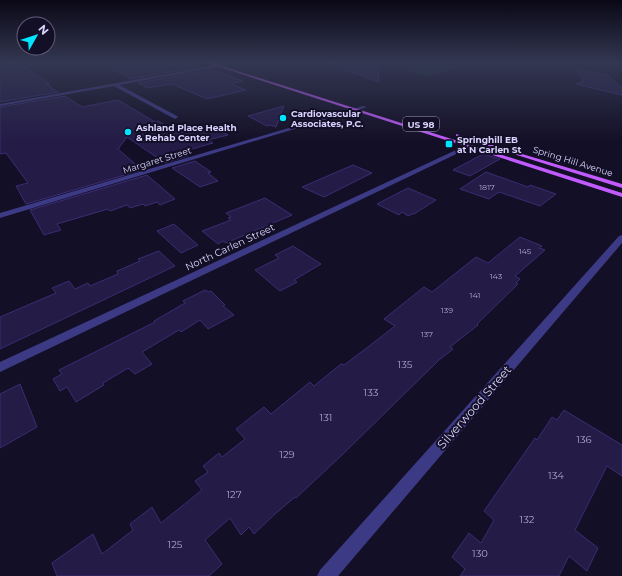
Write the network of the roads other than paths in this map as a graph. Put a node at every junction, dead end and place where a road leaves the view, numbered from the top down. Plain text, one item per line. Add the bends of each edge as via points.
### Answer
1 (88, 89) edge
2 (123, 89) edge
3 (294, 89) edge
4 (307, 89) edge
5 (0, 105) edge
6 (365, 107) junction
7 (356, 110) junction
8 (175, 117) dead end
9 (441, 130) dead end
10 (454, 134) dead end
11 (469, 146) junction
12 (622, 186) edge
13 (622, 195) edge
14 (0, 216) edge
15 (622, 238) edge
16 (0, 367) edge
17 (326, 576) edge

1 - 5 street
2 - 8 street
3 - 7 main road, Spring Hill Avenue / US 98
4 - 6 main road, Spring Hill Avenue / US 98
6 - 7 street, Margaret Street
6 - 9 main road, Spring Hill Avenue / US 98
7 - 11 main road, Spring Hill Avenue / US 98
7 - 14 street, Margaret Street
10 - 12 main road, Spring Hill Avenue
11 - 13 main road, Spring Hill Avenue / US 98
11 - 16 street, North Carlen Street
15 - 17 street, Silverwood Street

